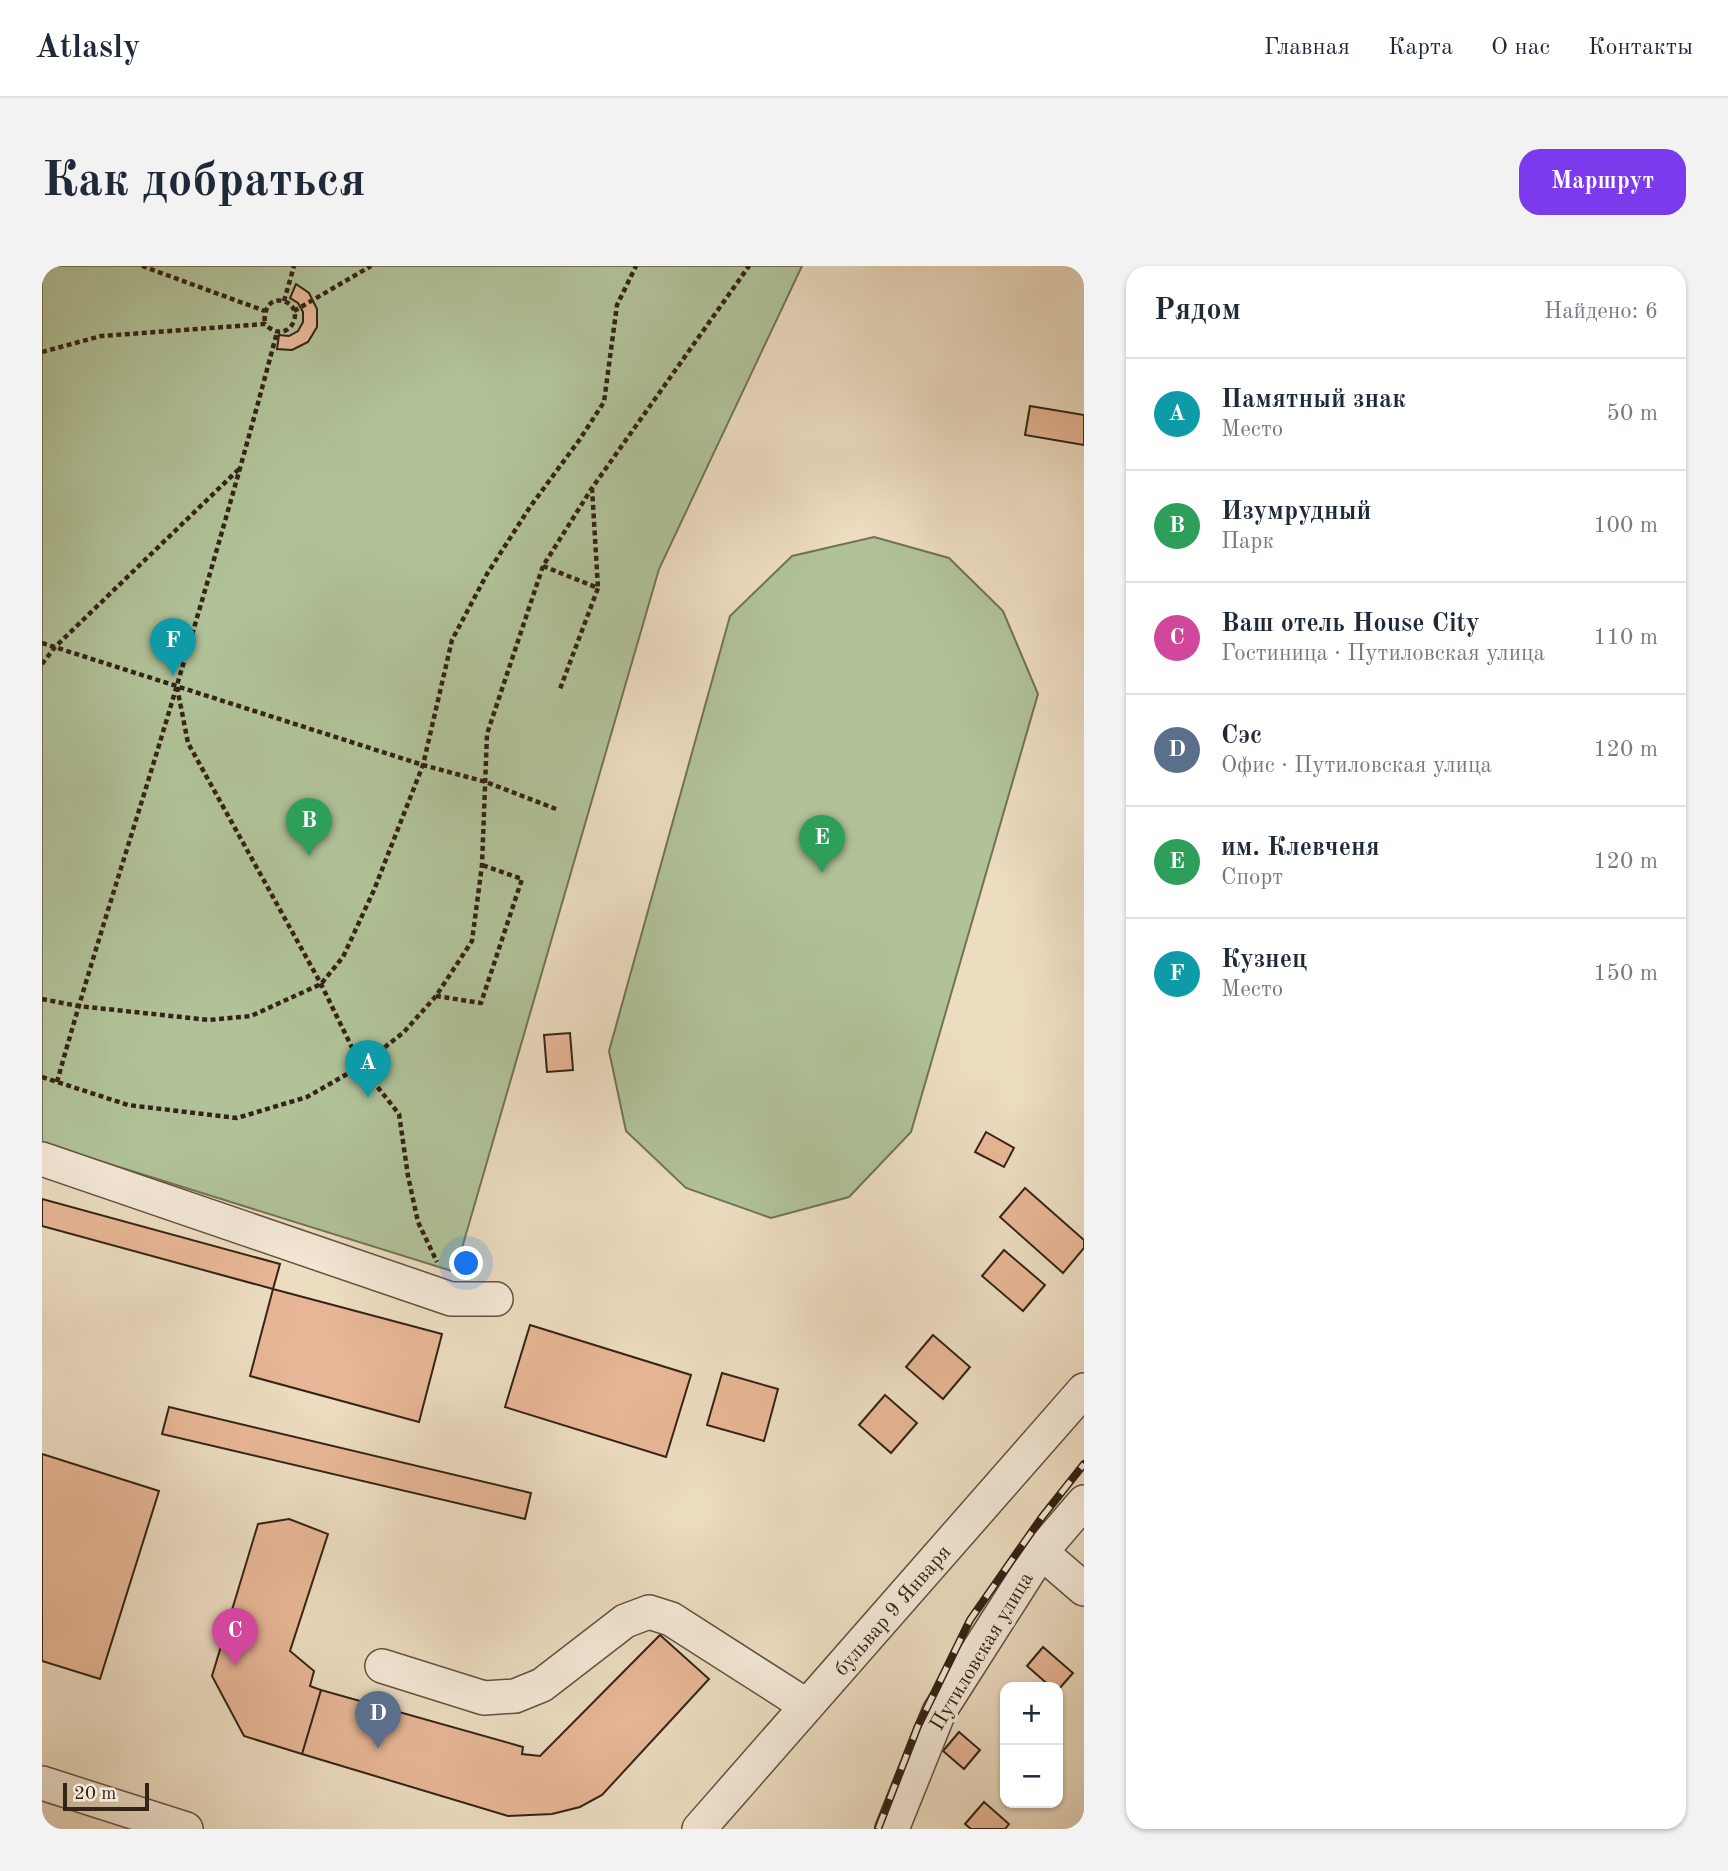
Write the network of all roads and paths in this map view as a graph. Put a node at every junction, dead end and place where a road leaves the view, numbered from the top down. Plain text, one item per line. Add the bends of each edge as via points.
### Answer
1 (142, 266) edge
2 (294, 266) edge
3 (371, 266) edge
4 (636, 266) edge
5 (749, 266) edge
6 (284, 301) junction
7 (265, 311) junction
8 (294, 311) junction
9 (265, 324) junction
10 (277, 332) junction
11 (42, 352) edge
12 (242, 466) junction
13 (592, 488) junction
14 (543, 566) junction
15 (598, 588) junction
16 (42, 643) edge
17 (55, 647) junction
18 (42, 664) edge
19 (177, 686) junction
20 (560, 689) dead end
21 (423, 765) junction
22 (485, 782) junction
23 (556, 809) dead end
24 (482, 865) junction
25 (321, 984) junction
26 (436, 996) junction
27 (42, 999) edge
28 (78, 1006) junction
29 (361, 1066) junction
30 (42, 1077) edge
31 (57, 1082) junction
32 (42, 1159) edge
33 (451, 1299) junction
34 (496, 1299) dead end
35 (1084, 1391) edge
36 (1084, 1502) edge
37 (1041, 1552) junction
38 (1084, 1589) edge
39 (382, 1666) dead end
40 (807, 1706) junction
41 (42, 1783) edge
42 (186, 1829) edge
43 (699, 1829) edge
44 (892, 1829) edge

1 - 7 path
2 - 6 path
3 - 8 path
4 - 21 path via 617,305 604,402 487,574 452,640
5 - 13 path
6 - 7 path via 276,301
6 - 8 path
7 - 9 path
8 - 10 path via 292,326
9 - 10 path
9 - 11 path via 101,336
10 - 12 path
12 - 17 path
12 - 19 path
13 - 14 path
13 - 15 path
14 - 15 path
14 - 22 path via 487,734
15 - 20 path
16 - 17 path
17 - 18 path
17 - 19 path
19 - 21 path
19 - 25 path via 188,743
19 - 28 path
21 - 22 path
21 - 25 path via 343,957
22 - 23 path
22 - 24 path
24 - 26 path via 472,940
24 - 26 path via 522,879 481,1003
25 - 28 path via 251,1016 209,1020
25 - 29 path
26 - 29 path via 404,1032
27 - 28 path
28 - 31 path
29 - 31 path via 307,1097 237,1118 128,1105
29 - 33 path via 399,1114 418,1222
30 - 31 path
32 - 33 street
33 - 34 street
35 - 40 street, бульвар 9 Января
36 - 37 street
37 - 38 street
37 - 44 street, Путиловская улица via 939,1712
39 - 40 street via 484,1698 515,1696 542,1685 625,1621 649,1612 671,1619
40 - 43 street, бульвар 9 Января
41 - 42 street

